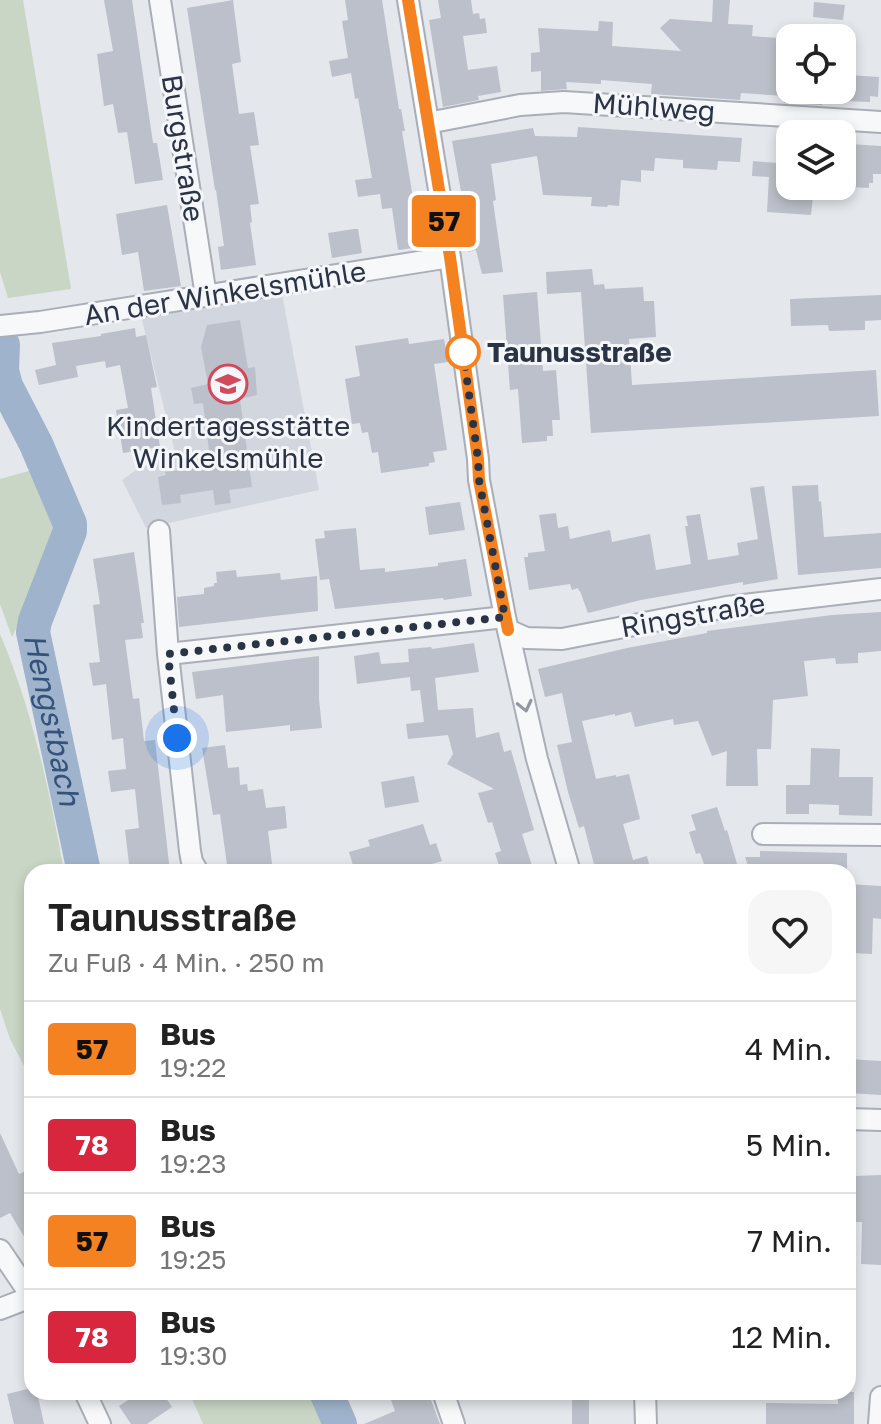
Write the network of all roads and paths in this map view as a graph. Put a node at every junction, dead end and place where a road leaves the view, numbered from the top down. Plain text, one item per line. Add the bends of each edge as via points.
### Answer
1 (160, 0) edge
2 (408, 0) edge
3 (881, 122) edge
4 (428, 123) junction
5 (450, 257) junction
6 (206, 296) junction
7 (0, 326) edge
8 (159, 531) dead end
9 (881, 589) edge
10 (506, 624) junction
11 (168, 654) junction
12 (763, 834) dead end
13 (881, 835) edge
14 (193, 864) edge
15 (568, 864) edge
16 (856, 1119) edge
17 (881, 1120) edge
18 (3, 1259) edge
19 (24, 1287) edge
20 (24, 1300) edge
21 (0, 1309) edge
22 (881, 1397) edge
23 (89, 1400) edge
24 (446, 1400) edge
25 (645, 1400) edge
26 (100, 1424) edge
27 (454, 1424) edge
28 (646, 1424) edge
29 (879, 1424) edge

1 - 6 street, Burgstraße
2 - 4 street
3 - 4 street, Mühlweg via 564,102
4 - 5 street
5 - 6 street, An der Winkelsmühle
5 - 10 street via 479,480
6 - 7 street, An der Winkelsmühle
8 - 11 street
9 - 10 street, Ringstraße via 727,607 562,639 526,638
10 - 11 street, Ringstraße
10 -> 15 street
11 - 14 street
12 - 13 street
16 - 17 street
18 - 19 street
20 - 21 street
22 - 29 street
23 - 26 street
24 - 27 street
25 - 28 street

